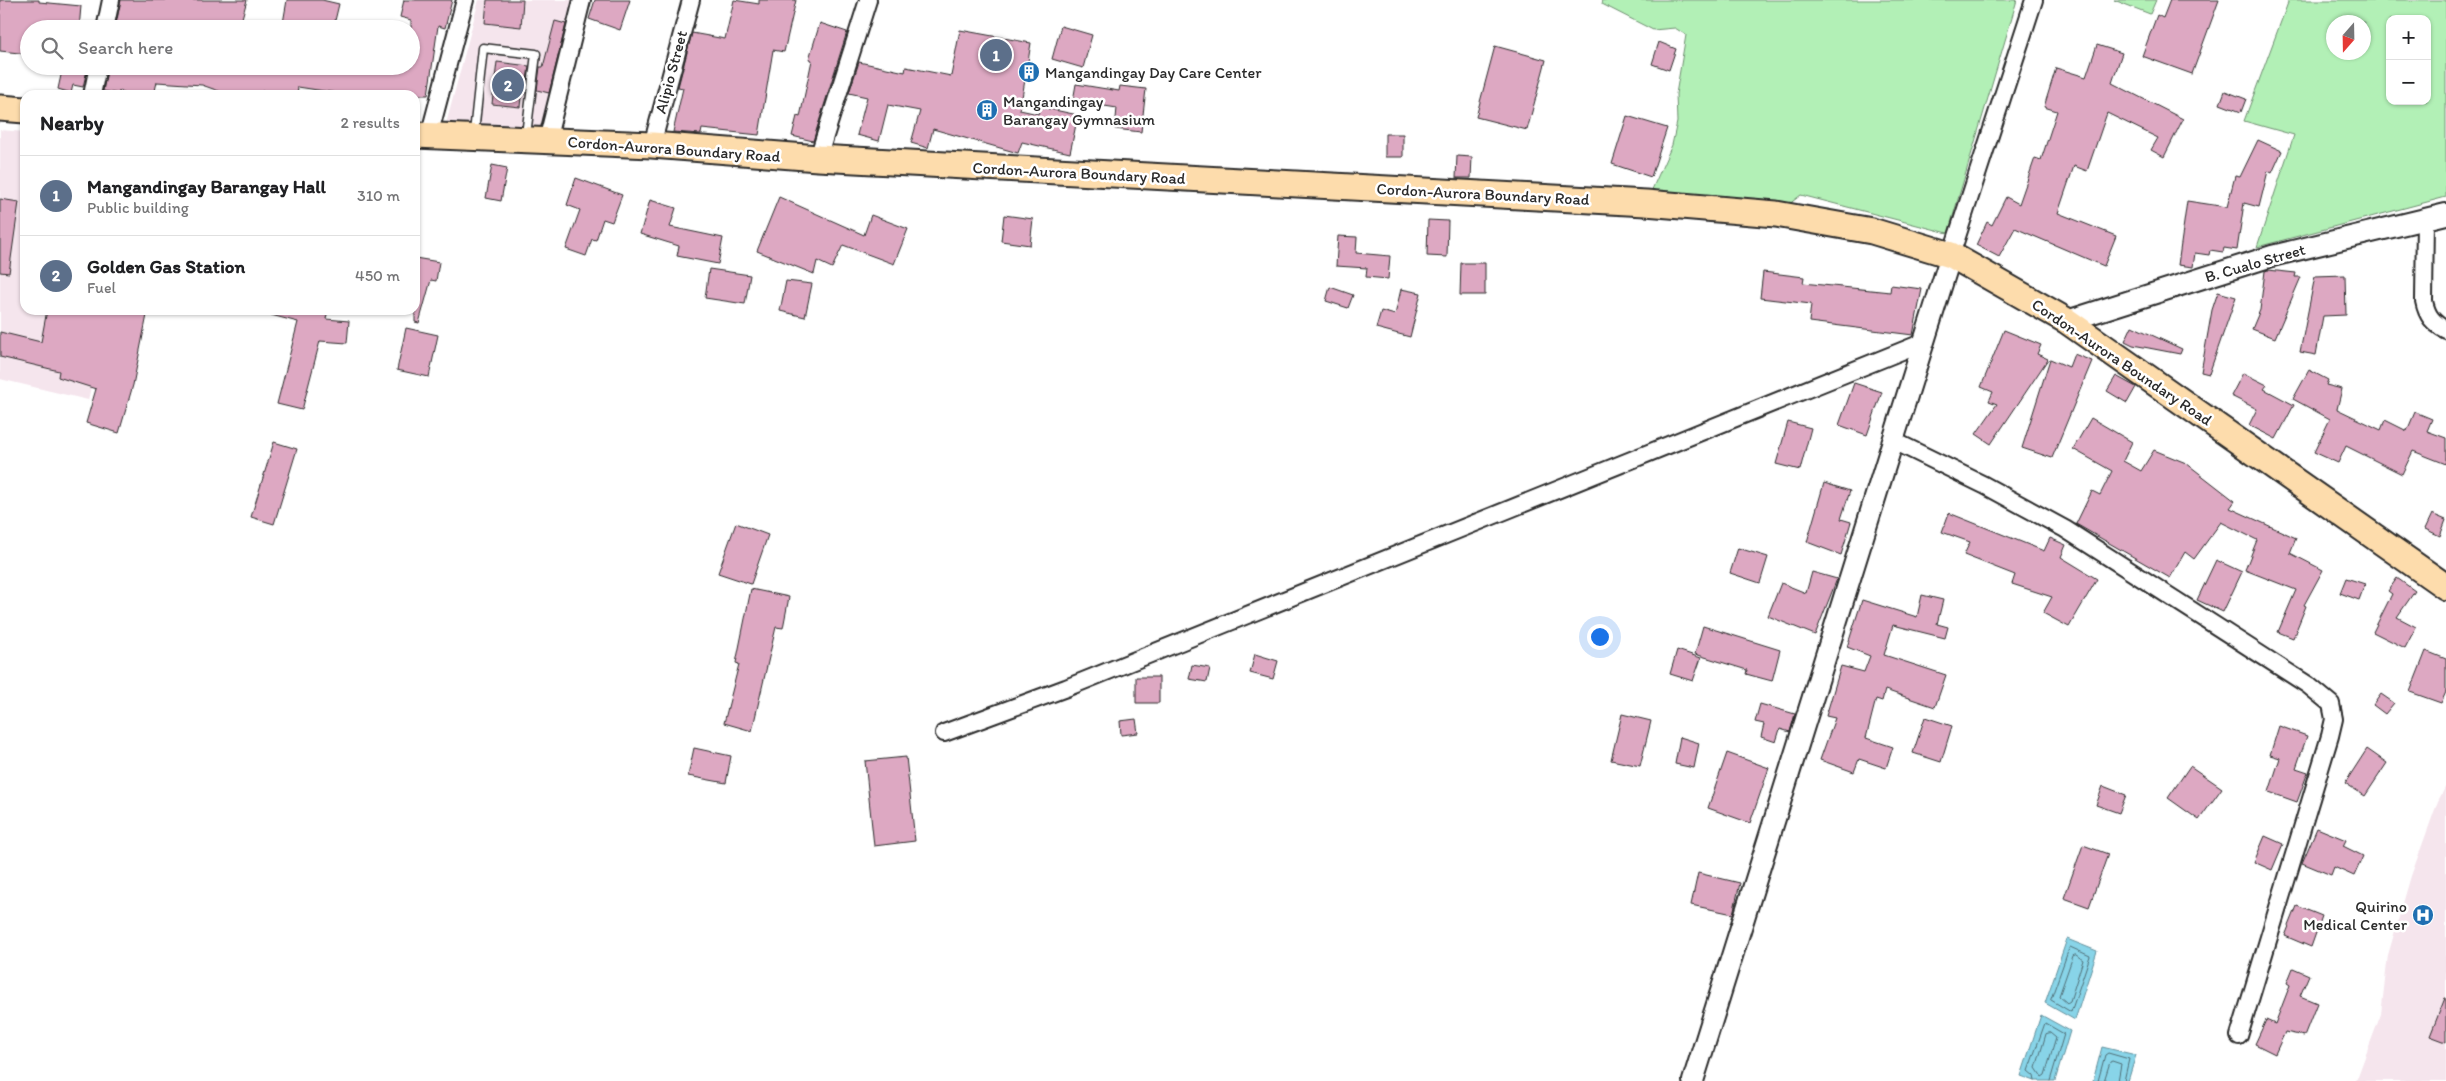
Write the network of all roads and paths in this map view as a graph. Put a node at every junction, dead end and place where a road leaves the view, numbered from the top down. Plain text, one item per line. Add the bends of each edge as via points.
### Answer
1 (112, 0) edge
2 (465, 0) edge
3 (582, 0) edge
4 (691, 0) edge
5 (868, 0) edge
6 (2034, 0) edge
7 (108, 20) edge
8 (96, 75) edge
9 (93, 90) edge
10 (0, 108) edge
11 (20, 110) edge
12 (422, 135) edge
13 (473, 137) junction
14 (536, 140) junction
15 (652, 145) junction
16 (818, 158) junction
17 (2446, 214) edge
18 (2425, 218) junction
19 (1951, 255) junction
20 (2067, 321) junction
21 (2446, 330) edge
22 (1924, 342) junction
23 (1892, 440) junction
24 (2446, 587) edge
25 (944, 733) dead end
26 (2238, 1036) dead end
27 (1693, 1081) edge

1 - 7 street
2 - 12 street
3 - 14 street
4 - 15 street, Alipio Street
5 - 16 street
6 - 19 street
8 - 9 street
10 - 11 main road
12 - 13 main road, Cordon-Aurora Boundary Road
13 - 14 main road, Cordon-Aurora Boundary Road
13 - 14 lane via 483,48 536,54
14 - 15 main road, Cordon-Aurora Boundary Road
15 - 16 main road, Cordon-Aurora Boundary Road
16 - 19 main road, Cordon-Aurora Boundary Road via 1646,203 1776,214 1872,231
17 - 18 street, B. Cualo Street
18 - 20 street, B. Cualo Street via 2272,256
18 - 21 street via 2424,301 2434,324
19 - 20 main road, Cordon-Aurora Boundary Road
19 - 22 street
20 - 24 main road, Cordon-Aurora Boundary Road
22 - 23 street
22 - 25 street via 1066,688
23 - 26 street via 2065,529 2308,685 2331,704 2334,719 2330,736
23 - 27 street

